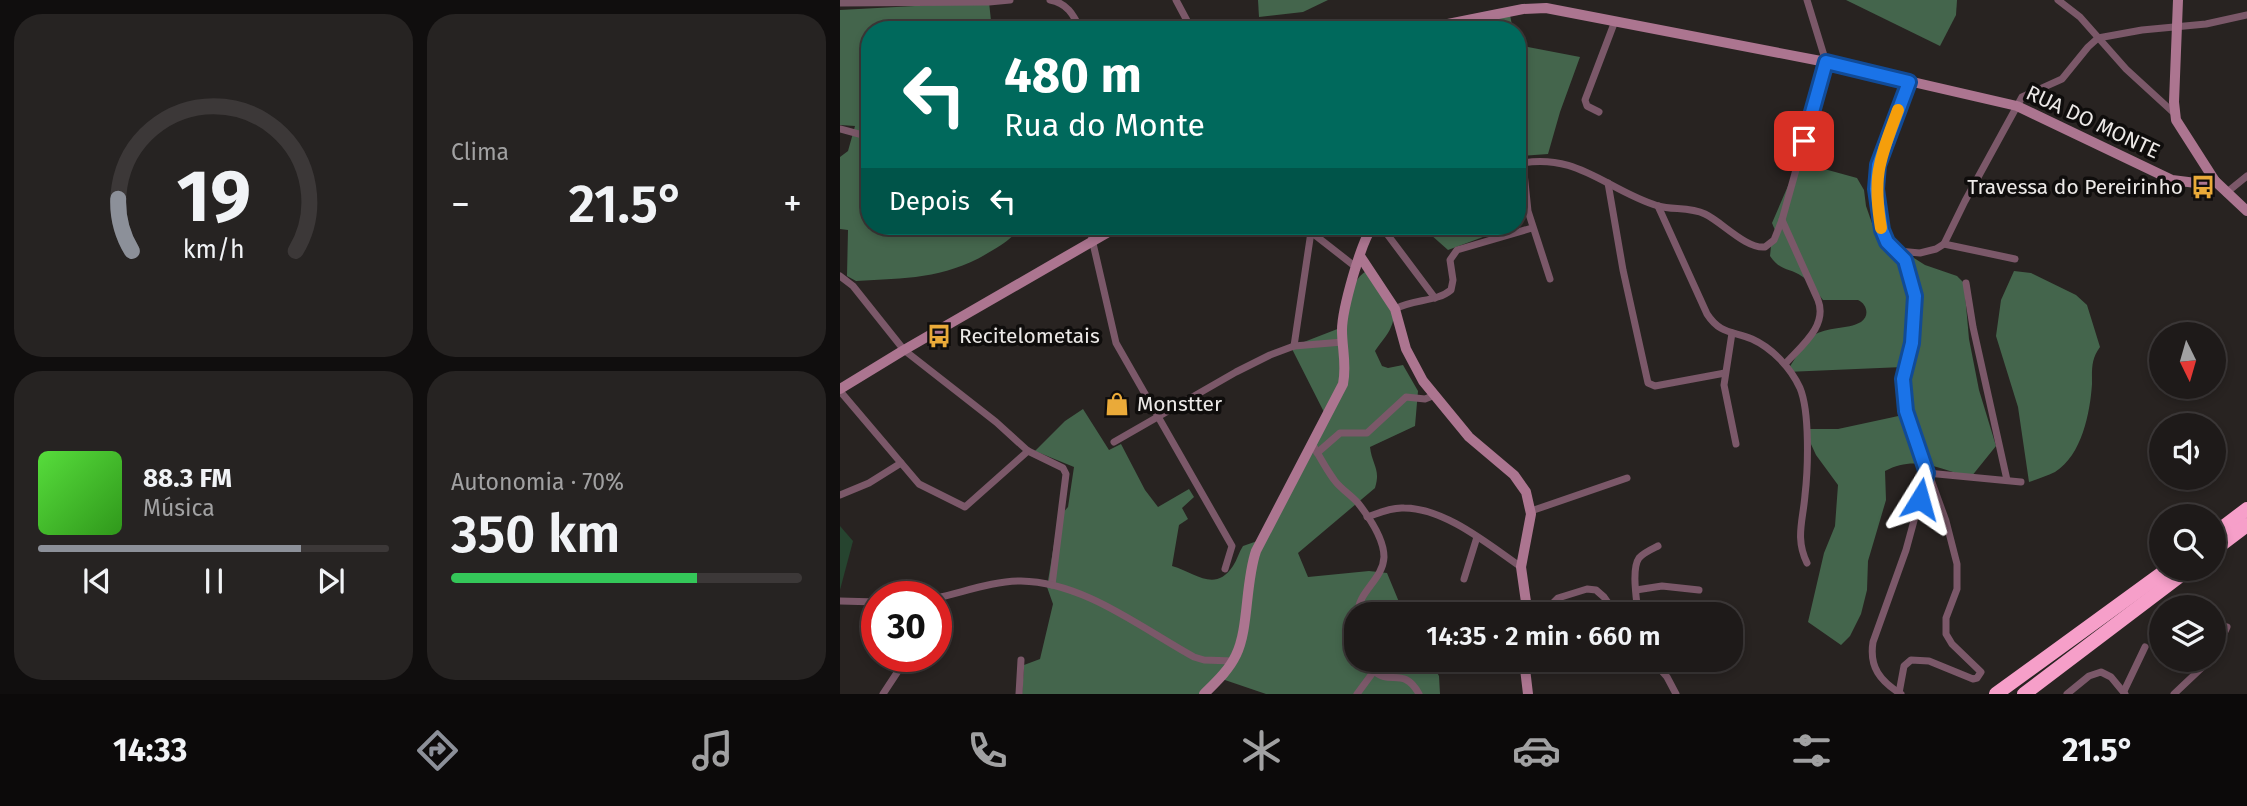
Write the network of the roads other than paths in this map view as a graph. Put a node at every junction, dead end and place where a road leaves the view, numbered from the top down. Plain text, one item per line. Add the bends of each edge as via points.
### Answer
1 (1010, 0) edge
2 (1050, 0) edge
3 (1176, 0) edge
4 (1807, 0) edge
5 (2058, 0) edge
6 (840, 2) edge
7 (2175, 2) edge
8 (1540, 4) edge
9 (2247, 15) edge
10 (1076, 21) edge
11 (1187, 21) edge
12 (1463, 21) edge
13 (1615, 22) junction
14 (2178, 26) junction
15 (2098, 38) junction
16 (1826, 62) junction
17 (1909, 82) junction
18 (2017, 106) junction
19 (1599, 112) dead end
20 (2174, 113) junction
21 (840, 129) edge
22 (861, 135) edge
23 (1526, 163) edge
24 (2247, 176) edge
25 (2215, 181) junction
26 (1608, 183) junction
27 (2226, 193) junction
28 (1526, 201) edge
29 (1658, 206) junction
30 (2247, 211) edge
31 (1782, 220) junction
32 (1532, 228) junction
33 (1526, 230) edge
34 (1091, 235) edge
35 (1103, 235) edge
36 (1311, 235) edge
37 (1315, 235) edge
38 (1367, 235) edge
39 (1388, 235) edge
40 (1508, 235) edge
41 (1093, 241) junction
42 (1944, 244) junction
43 (1898, 251) junction
44 (1360, 256) junction
45 (2015, 259) dead end
46 (1357, 268) junction
47 (840, 276) edge
48 (1550, 279) dead end
49 (1966, 283) dead end
50 (1435, 298) junction
51 (1395, 309) junction
52 (1732, 333) junction
53 (1343, 342) junction
54 (1294, 346) junction
55 (904, 350) junction
56 (1784, 363) junction
57 (1725, 373) junction
58 (840, 390) edge
59 (1435, 395) junction
60 (1158, 418) junction
61 (1114, 442) dead end
62 (1736, 444) dead end
63 (1315, 448) junction
64 (1028, 452) junction
65 (901, 463) junction
66 (1927, 473) junction
67 (1626, 478) dead end
68 (2007, 480) junction
69 (2021, 482) dead end
70 (840, 495) edge
71 (2247, 509) edge
72 (1531, 511) junction
73 (1367, 517) junction
74 (2226, 525) edge
75 (2247, 525) edge
76 (1477, 537) junction
77 (2226, 541) edge
78 (1658, 546) dead end
79 (1807, 563) dead end
80 (1521, 566) junction
81 (1225, 569) dead end
82 (1464, 579) dead end
83 (2151, 581) edge
84 (2173, 581) edge
85 (1052, 585) junction
86 (1636, 590) junction
87 (1699, 590) dead end
88 (952, 594) edge
89 (840, 601) edge
90 (861, 602) edge
91 (1360, 602) edge
92 (1526, 602) edge
93 (1554, 602) edge
94 (1608, 602) edge
95 (1637, 602) edge
96 (2145, 647) dead end
97 (1021, 660) dead end
98 (1233, 661) junction
99 (897, 672) edge
100 (1373, 672) edge
101 (1375, 672) edge
102 (1525, 672) edge
103 (1663, 672) edge
104 (2197, 672) edge
105 (1900, 693) edge
106 (2124, 693) edge
107 (882, 694) edge
108 (1019, 694) edge
109 (1204, 694) edge
110 (1357, 694) edge
111 (1419, 694) edge
112 (1528, 694) edge
113 (1676, 694) edge
114 (1996, 694) edge
115 (2024, 694) edge
116 (2067, 694) edge
117 (2174, 694) edge

1 - 6 street
2 - 10 street via 1062,2
3 - 11 street
4 - 16 street
5 - 15 street
7 - 14 street
8 - 12 street, RUA DO MONTE
8 - 13 street, RUA DO MONTE
9 - 14 street
13 - 16 street, RUA DO MONTE
13 - 19 street via 1585,100
14 - 15 street
14 - 20 street
15 - 18 street via 2067,75 2022,97
15 - 20 street
16 - 17 street, RUA DO MONTE
16 - 31 street
17 - 18 street, RUA DO MONTE
17 - 43 street via 1876,178 1882,230
18 - 25 street, RUA DO MONTE via 2172,180
18 - 42 street
20 - 25 street
21 - 22 street
23 - 26 street via 1559,162
24 - 27 street
25 - 27 street
26 - 29 street
26 - 57 street via 1648,383 1655,386
27 - 30 street
28 - 32 street
29 - 31 street via 1703,213 1759,248 1773,240
29 - 52 street via 1707,314 1719,329
31 - 56 street via 1821,306 1815,330
32 - 33 street
32 - 48 street
34 - 41 street
35 - 41 street
36 - 54 street
37 - 46 street
38 - 44 street
39 - 50 street
40 - 50 street via 1457,250 1450,260 1451,290
41 - 55 street
41 - 60 street via 1116,343
42 - 43 street via 1920,253
42 - 45 street
43 - 66 street via 1915,296 1904,396
44 - 46 street
44 - 51 street
46 - 53 street via 1343,323
47 - 55 street
49 - 68 street
50 - 51 street
51 - 59 street via 1410,360
52 - 56 street via 1754,340
52 - 57 street
53 - 54 street
53 - 63 street via 1343,384
54 - 60 street via 1252,363
55 - 58 street
55 - 64 street
56 - 79 street via 1800,387 1805,406 1805,493 1799,538
57 - 62 street via 1724,394
58 - 65 street
59 - 63 street via 1425,400 1406,397 1367,433 1340,433
59 - 72 street via 1469,437 1521,483
60 - 61 street
60 - 81 street via 1233,546
63 - 73 street via 1336,483
63 - 98 street via 1256,551 1241,640
64 - 65 street via 965,507 919,484
64 - 85 street via 1063,468 1066,474
65 - 70 street
66 - 68 street
66 - 105 street via 1871,653 1874,670
66 - 105 street via 1957,564 1957,589 1946,618 1946,634 1981,671 1973,679 1929,661 1911,660 1905,666
67 - 72 street
68 - 69 street
71 - 74 highway
72 - 80 street
73 - 76 street via 1407,507 1446,518
73 - 91 street via 1384,554 1381,570
75 - 77 highway
76 - 80 street
76 - 82 street
78 - 86 street via 1638,559
80 - 92 street
83 - 114 highway
84 - 115 highway
85 - 88 street via 1021,581
85 - 98 street via 1085,596 1194,657
86 - 87 street via 1662,586
86 - 95 street
89 - 90 street
93 - 94 street via 1587,589 1597,590
96 - 106 street
97 - 108 street
98 - 109 street
99 - 107 street
100 - 110 street
101 - 111 street via 1407,679
102 - 112 street
103 - 113 street
104 - 117 street
106 - 116 street via 2111,677 2101,673 2088,676

